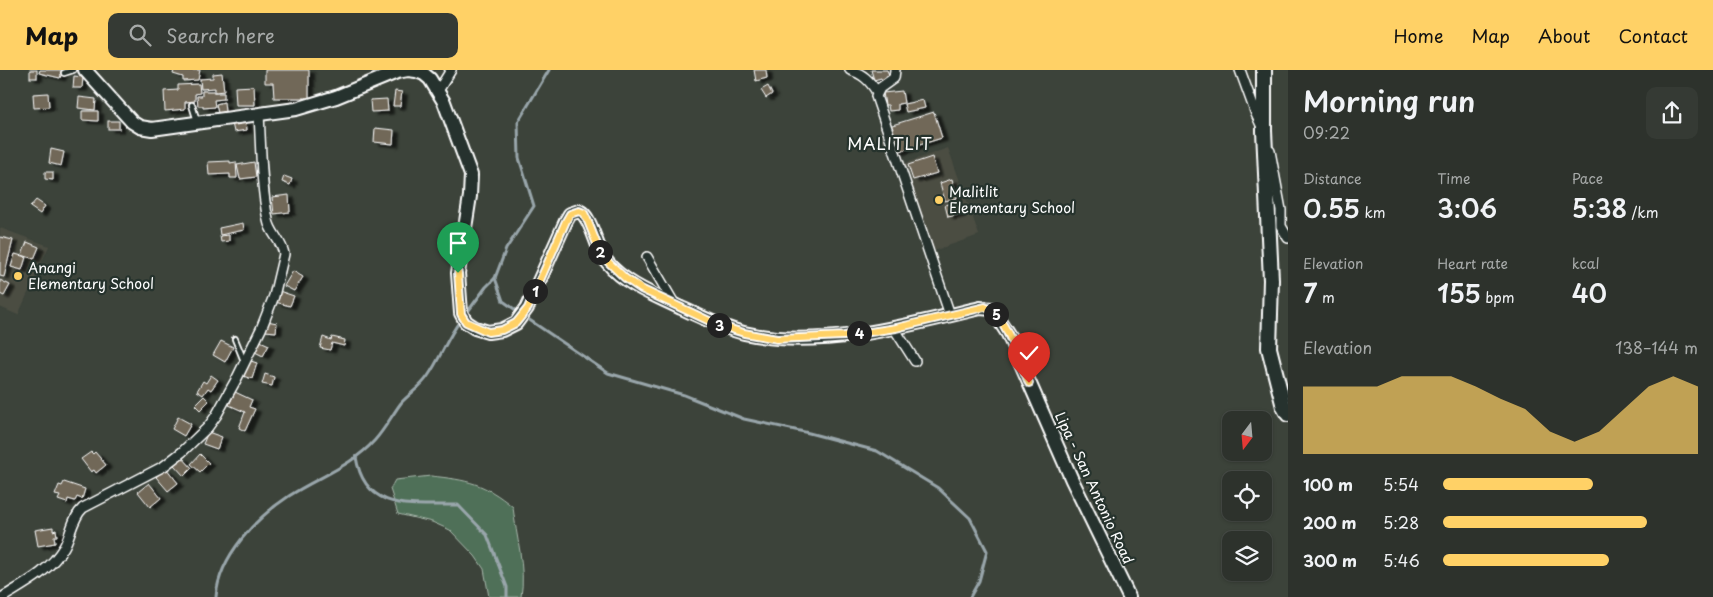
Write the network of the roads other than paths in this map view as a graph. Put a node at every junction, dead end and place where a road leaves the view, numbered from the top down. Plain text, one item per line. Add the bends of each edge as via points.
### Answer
1 (73, 70) edge
2 (85, 70) edge
3 (451, 70) edge
4 (850, 70) edge
5 (895, 70) edge
6 (1240, 70) edge
7 (1264, 70) edge
8 (64, 73) dead end
9 (438, 91) junction
10 (877, 92) junction
11 (192, 105) dead end
12 (259, 114) junction
13 (197, 122) junction
14 (1264, 131) junction
15 (1288, 238) edge
16 (647, 258) dead end
17 (675, 305) junction
18 (950, 315) junction
19 (894, 328) junction
20 (235, 339) dead end
21 (916, 361) dead end
22 (245, 363) junction
23 (1288, 414) edge
24 (4, 597) edge
25 (1129, 597) edge

1 - 8 lane
2 - 13 street, Lipa - San Antonio Road via 121,112 140,127 152,129
3 - 9 street
4 - 10 street via 868,79
5 - 10 street via 894,78
6 - 14 street
7 - 14 main road
9 - 12 street, Lipa - San Antonio Road via 424,74 408,70 314,105
9 - 17 street, Lipa - San Antonio Road via 471,175 458,273 464,318 488,332 516,323 528,308 566,221 570,214 579,211 584,213 610,266 641,289
10 - 18 street via 890,140
11 - 13 lane
12 - 13 street, Lipa - San Antonio Road
12 - 22 street via 267,218 284,254 274,296
14 - 15 street via 1282,226
14 - 23 main road via 1271,280 1269,348
16 - 17 street
17 - 19 street, Lipa - San Antonio Road via 718,325 777,339 844,336
18 - 19 street, Lipa - San Antonio Road
18 - 25 street, Lipa - San Antonio Road via 985,307 999,319
19 - 21 street
20 - 22 lane
22 - 24 street via 216,416 194,441 164,466 83,508 57,558 35,578

